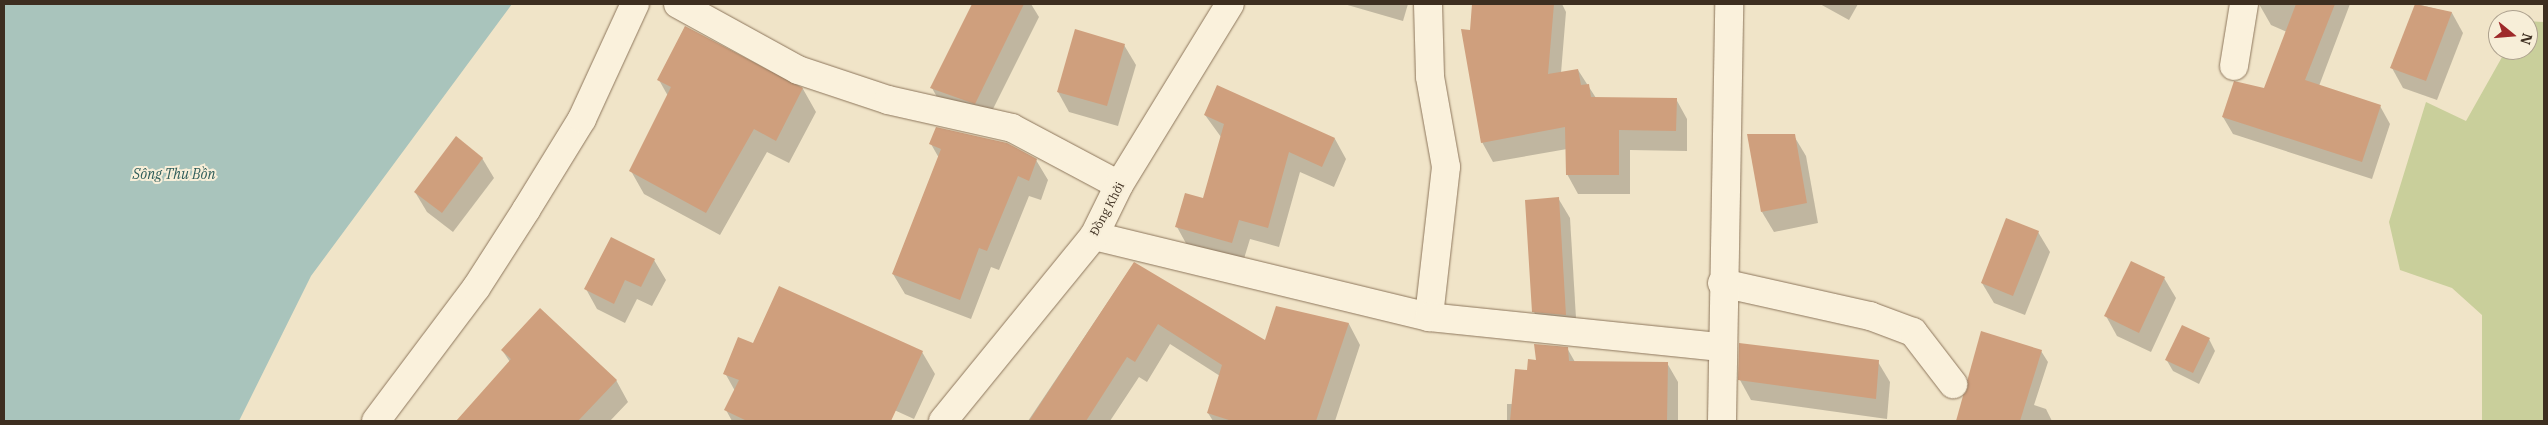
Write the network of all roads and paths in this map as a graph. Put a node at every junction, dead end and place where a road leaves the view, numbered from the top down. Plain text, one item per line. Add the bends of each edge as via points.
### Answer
1 (635, 4) edge
2 (678, 4) edge
3 (1230, 4) edge
4 (1428, 4) edge
5 (1729, 4) edge
6 (2244, 4) edge
7 (2234, 66) dead end
8 (1119, 185) junction
9 (1094, 236) junction
10 (1722, 283) junction
11 (1429, 317) junction
12 (1721, 346) junction
13 (1953, 384) dead end
14 (376, 421) edge
15 (943, 421) edge
16 (1722, 421) edge

1 - 14 street via 582,119 526,210 476,288
2 - 8 street via 798,70 888,100 1012,128
3 - 8 street, Đồng Khởi
4 - 11 street via 1430,77 1446,167
5 - 10 street
6 - 7 street
8 - 9 street, Đồng Khởi
9 - 11 street
9 - 15 street, Đồng Khởi
10 - 12 street
10 - 13 street via 1870,316 1913,332
11 - 12 street
12 - 16 street

